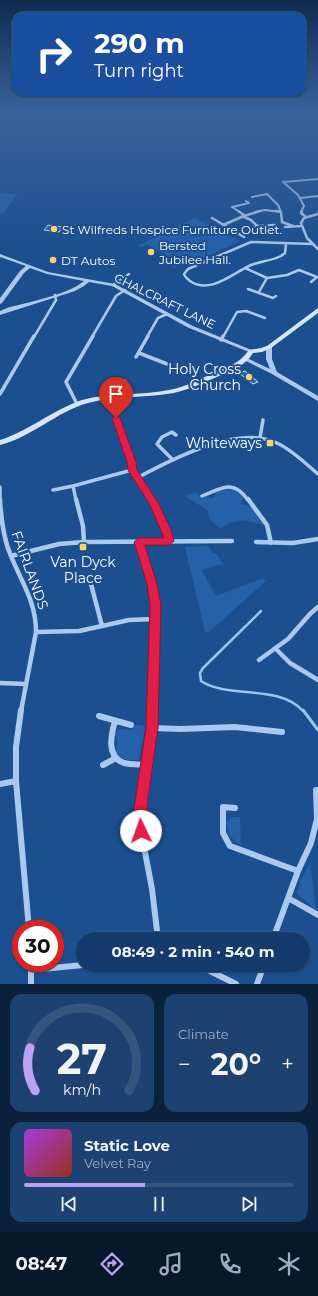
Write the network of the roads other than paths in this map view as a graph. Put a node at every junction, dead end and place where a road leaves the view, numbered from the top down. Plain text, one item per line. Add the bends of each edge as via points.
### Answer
1 (318, 179) edge
2 (318, 196) edge
3 (252, 197) dead end
4 (300, 198) junction
5 (246, 201) dead end
6 (280, 212) junction
7 (318, 214) edge
8 (243, 215) junction
9 (212, 218) dead end
10 (306, 218) junction
11 (223, 225) junction
12 (275, 225) dead end
13 (257, 226) junction
14 (293, 226) junction
15 (301, 226) junction
16 (285, 227) dead end
17 (248, 230) dead end
18 (244, 237) dead end
19 (286, 244) junction
20 (312, 244) junction
21 (318, 250) edge
22 (0, 255) edge
23 (28, 267) junction
24 (245, 268) junction
25 (129, 274) dead end
26 (267, 278) junction
27 (88, 280) junction
28 (311, 282) dead end
29 (113, 285) junction
30 (248, 289) dead end
31 (126, 290) junction
32 (259, 292) junction
33 (55, 295) junction
34 (276, 296) dead end
35 (1, 307) edge
36 (318, 310) edge
37 (167, 314) junction
38 (265, 318) dead end
39 (221, 340) junction
40 (269, 347) junction
41 (252, 351) junction
42 (139, 353) junction
43 (136, 357) dead end
44 (247, 360) junction
45 (167, 364) dead end
46 (274, 373) junction
47 (0, 394) edge
48 (318, 399) edge
49 (77, 404) junction
50 (116, 418) dead end
51 (263, 420) dead end
52 (176, 434) dead end
53 (260, 438) junction
54 (0, 443) edge
55 (172, 459) junction
56 (132, 470) junction
57 (318, 474) edge
58 (137, 478) junction
59 (73, 486) junction
60 (0, 487) edge
61 (53, 490) dead end
62 (202, 496) dead end
63 (318, 539) edge
64 (169, 541) junction
65 (232, 541) dead end
66 (84, 542) junction
67 (139, 542) junction
68 (256, 542) dead end
69 (271, 543) junction
70 (11, 556) junction
71 (91, 584) dead end
72 (318, 607) edge
73 (155, 619) junction
74 (102, 626) junction
75 (36, 632) junction
76 (276, 648) junction
77 (259, 660) dead end
78 (318, 680) edge
79 (0, 683) edge
80 (26, 684) junction
81 (99, 716) dead end
82 (115, 721) junction
83 (131, 725) dead end
84 (152, 728) junction
85 (282, 732) dead end
86 (116, 758) junction
87 (103, 765) dead end
88 (147, 766) junction
89 (16, 781) junction
90 (0, 784) edge
91 (318, 790) edge
92 (235, 808) dead end
93 (298, 871) junction
94 (288, 898) junction
95 (318, 915) edge
96 (28, 920) edge
97 (157, 932) edge
98 (276, 932) edge
99 (64, 965) edge
100 (76, 965) edge
101 (32, 972) edge
102 (212, 972) edge
103 (261, 972) edge
104 (31, 984) edge
105 (236, 984) edge
106 (257, 984) edge

1 - 4 street via 283,182
2 - 4 street
3 - 6 street via 267,194 278,205
4 - 10 street via 304,206 301,213
5 - 8 street via 249,203 232,208
6 - 8 street via 259,211
6 - 14 street via 282,222
7 - 10 street
8 - 11 street
8 - 13 street
9 - 11 street
10 - 15 street via 301,221
11 - 18 street
12 - 13 street
13 - 17 street
14 - 15 street
14 - 16 street
15 - 20 street
19 - 20 street
19 - 24 street via 286,251 281,256
19 - 24 street via 248,243 188,269 184,274 192,283 209,285
20 - 21 street
22 - 23 street, CHALCRAFT LANE
23 - 27 street, CHALCRAFT LANE via 60,276
23 - 35 street via 22,272
24 - 26 street
25 - 29 street
26 - 28 street via 299,270 317,277
26 - 32 street
27 - 29 street, CHALCRAFT LANE
27 - 33 street via 80,288
29 - 31 street, CHALCRAFT LANE
30 - 32 street
31 - 37 street, CHALCRAFT LANE
31 - 49 street via 116,296 66,382
32 - 34 street via 273,298
33 - 35 street
33 - 47 street via 56,300
36 - 40 main road
37 - 39 street, CHALCRAFT LANE
37 - 42 street via 158,318
38 - 39 street via 246,311 237,312
39 - 41 street, CHALCRAFT LANE
40 - 41 main road
40 - 46 street via 269,359
41 - 44 main road
42 - 43 street
42 - 45 street
44 - 46 street
44 - 49 main road via 178,390 104,397
46 - 48 street
49 - 54 main road
50 - 56 street
51 - 53 street
52 - 55 street via 172,432 162,437 157,444
53 - 55 street via 227,440
53 - 57 street via 278,443
55 - 58 street
56 - 58 street
56 - 59 street
58 - 64 street via 154,504
59 - 61 street
59 - 66 street via 83,526
60 - 70 street, FAIRLANDS via 4,535
62 - 69 street via 226,486 238,488 267,525
63 - 69 street
64 - 65 street
64 - 67 street
66 - 67 street
66 - 70 street via 59,544
67 - 73 street via 152,584
68 - 69 street
70 - 75 street, FAIRLANDS via 35,611
71 - 74 street
72 - 76 street via 309,614 293,635
73 - 74 street via 128,620
73 - 84 street
74 - 75 street via 79,631
75 - 80 street, FAIRLANDS
76 - 77 street
76 - 78 street via 283,658
79 - 80 street
80 - 89 street, FAIRLANDS via 18,727
81 - 82 street
82 - 83 street
82 - 86 street via 110,737 112,752
84 - 85 street via 235,727
84 - 88 street
86 - 87 street
86 - 88 street via 123,762
88 - 97 street via 140,815
89 - 90 street
89 - 96 street, FAIRLANDS
91 - 93 street via 317,819 312,843
92 - 93 street via 223,807 222,831 230,846
93 - 94 street
94 - 95 street
94 - 98 street
99 - 100 street
101 - 104 street
102 - 105 street
103 - 106 street

